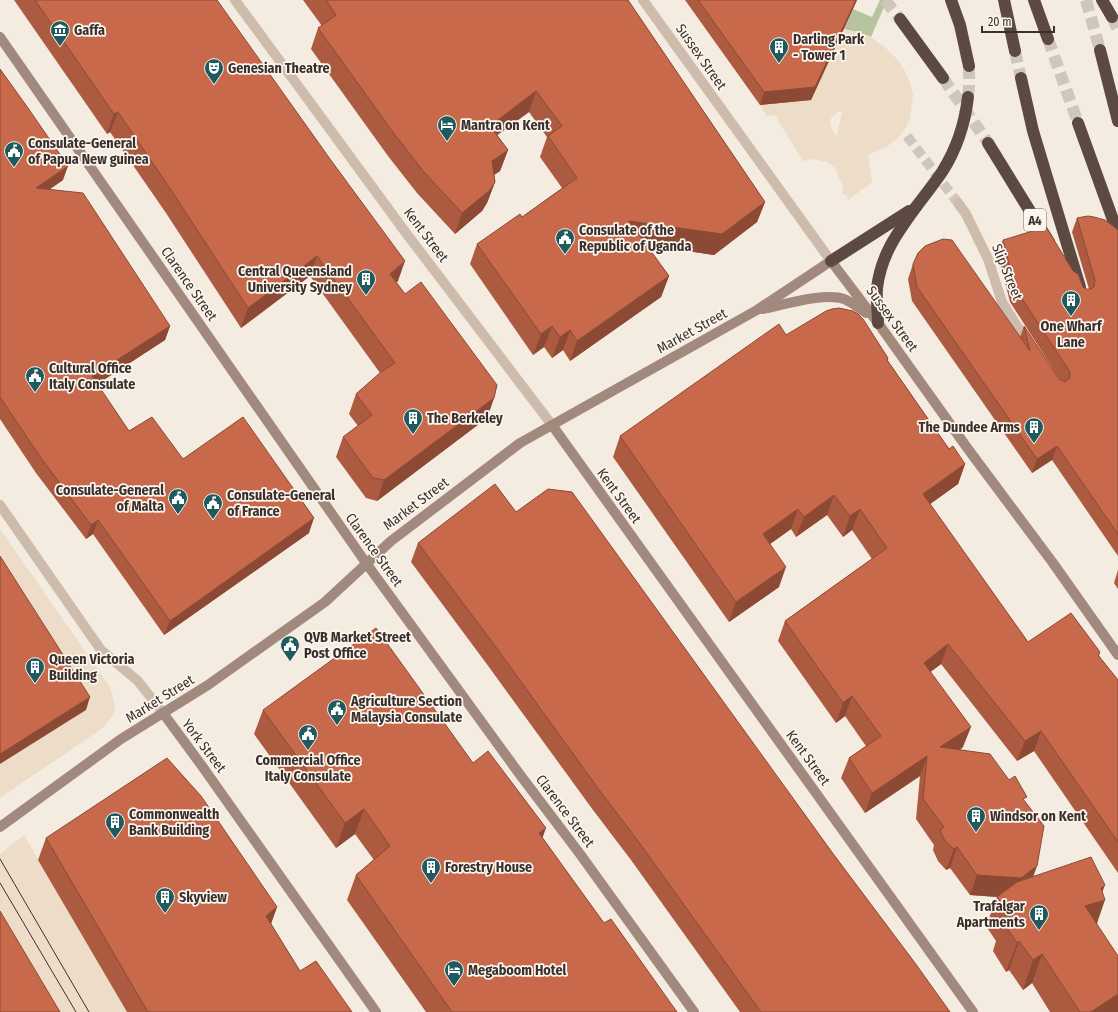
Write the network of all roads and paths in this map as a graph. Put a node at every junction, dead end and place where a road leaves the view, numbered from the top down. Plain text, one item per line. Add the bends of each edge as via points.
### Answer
1 (235, 0) edge
2 (643, 0) edge
3 (951, 0) edge
4 (1004, 0) edge
5 (1034, 0) edge
6 (1102, 0) edge
7 (1112, 17) tunnel mouth
8 (900, 19) tunnel mouth
9 (0, 36) edge
10 (1048, 40) tunnel mouth
11 (1100, 50) tunnel mouth
12 (1015, 51) tunnel mouth
13 (969, 66) tunnel mouth
14 (943, 78) tunnel mouth
15 (1021, 78) tunnel mouth
16 (968, 97) tunnel mouth
17 (1118, 121) edge
18 (1078, 123) tunnel mouth
19 (988, 143) tunnel mouth
20 (958, 203) tunnel mouth
21 (916, 207) junction
22 (1117, 231) edge
23 (831, 261) junction
24 (757, 310) junction
25 (878, 323) junction
26 (1034, 353) edge
27 (552, 425) junction
28 (0, 505) edge
29 (366, 563) junction
30 (1118, 655) edge
31 (163, 713) junction
32 (0, 827) edge
33 (376, 1012) edge
34 (694, 1012) edge
35 (973, 1012) edge

1 - 27 street, Kent Street via 406,233
2 - 23 street, Sussex Street
3 - 13 highway via 960,25
4 - 12 highway
5 - 10 highway
6 - 7 highway
8 - 14 highway
9 - 29 street, Clarence Street
11 - 17 highway
15 - 19 highway, A4 via 1033,131 1083,296
16 - 21 highway, bridge via 962,129 953,151 942,172
18 - 22 highway
20 - 26 street, Slip Street via 988,258 1002,302
21 - 23 highway
21 - 25 highway via 894,237 881,265 877,289
23 - 24 street, Market Street
23 - 25 street, Sussex Street
24 - 25 street via 808,299 843,299 857,306
24 - 27 street, Market Street
25 - 30 street, Sussex Street
27 - 29 street, Market Street via 520,443 390,541
27 - 35 street, Kent Street
28 - 31 street, York Street via 101,650 138,681
29 - 31 street, Market Street via 325,602 208,685
29 - 34 street, Clarence Street
31 - 32 street, Market Street via 121,739
31 - 33 street, York Street

